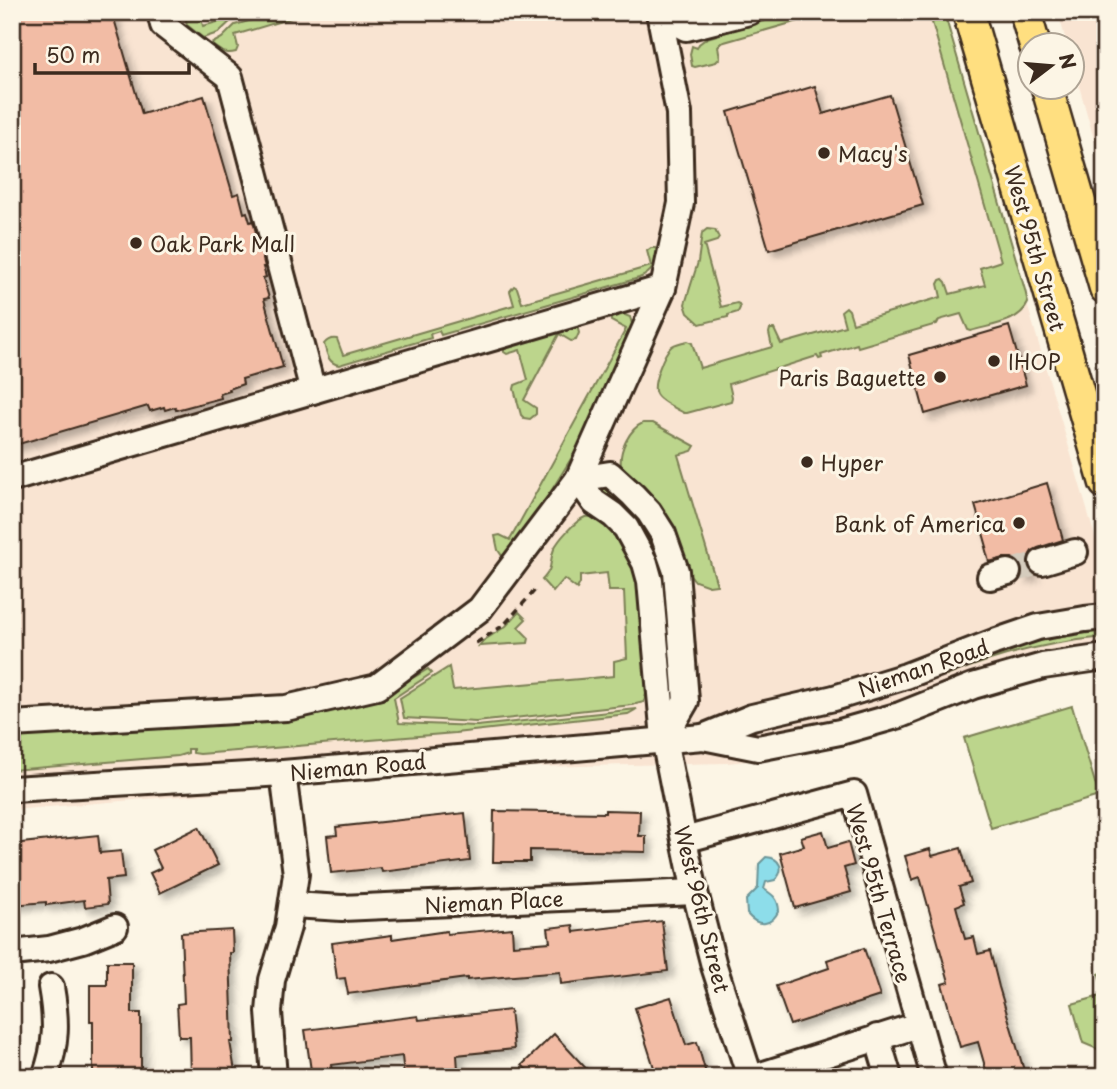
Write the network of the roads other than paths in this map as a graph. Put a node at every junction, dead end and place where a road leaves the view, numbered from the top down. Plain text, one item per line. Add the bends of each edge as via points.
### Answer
1 (160, 12) edge
2 (749, 12) edge
3 (968, 12) edge
4 (1025, 12) edge
5 (660, 13) edge
6 (1031, 32) edge
7 (1051, 102) edge
8 (663, 288) junction
9 (1105, 288) edge
10 (313, 391) junction
11 (12, 479) edge
12 (578, 479) junction
13 (1105, 483) edge
14 (1075, 552) dead end
15 (1042, 562) tunnel mouth
16 (1105, 617) edge
17 (1105, 657) edge
18 (12, 724) edge
19 (703, 737) junction
20 (664, 739) junction
21 (283, 773) junction
22 (12, 789) edge
23 (684, 840) junction
24 (695, 892) junction
25 (293, 905) junction
26 (115, 926) dead end
27 (12, 953) edge
28 (51, 987) dead end
29 (918, 1025) junction
30 (877, 1037) junction
31 (45, 1077) edge
32 (274, 1077) edge
33 (752, 1077) edge
34 (889, 1077) edge
35 (934, 1077) edge

1 - 10 street via 163,25 230,77
2 - 5 street via 686,28
3 - 13 main road, West 95th Street
4 - 6 main road
5 - 8 street via 678,113 681,203
7 - 9 main road
8 - 10 street
8 - 12 street
10 - 11 street
12 - 18 street via 480,609 377,687 286,708
12 - 20 street, West 96th Street via 594,502 626,528 645,563
14 - 15 street
16 - 19 street, Nieman Road via 1038,627 906,676 752,717
17 - 19 street, Nieman Road via 1004,677 840,732 758,748
19 - 20 street, Nieman Road
20 - 21 street, Nieman Road
20 - 23 street, West 96th Street
21 - 22 street, Nieman Road
21 - 25 street via 296,874
23 - 24 street, West 96th Street
23 - 29 street, West 95th Terrace via 854,794
24 - 25 street, Nieman Place via 342,908
24 - 33 street, West 96th Street via 714,966
25 - 32 street via 272,980 269,1012
26 - 27 street via 49,949
28 - 31 street via 55,1043
29 - 30 street
29 - 35 street, West 95th Terrace
30 - 33 street
30 - 34 street

